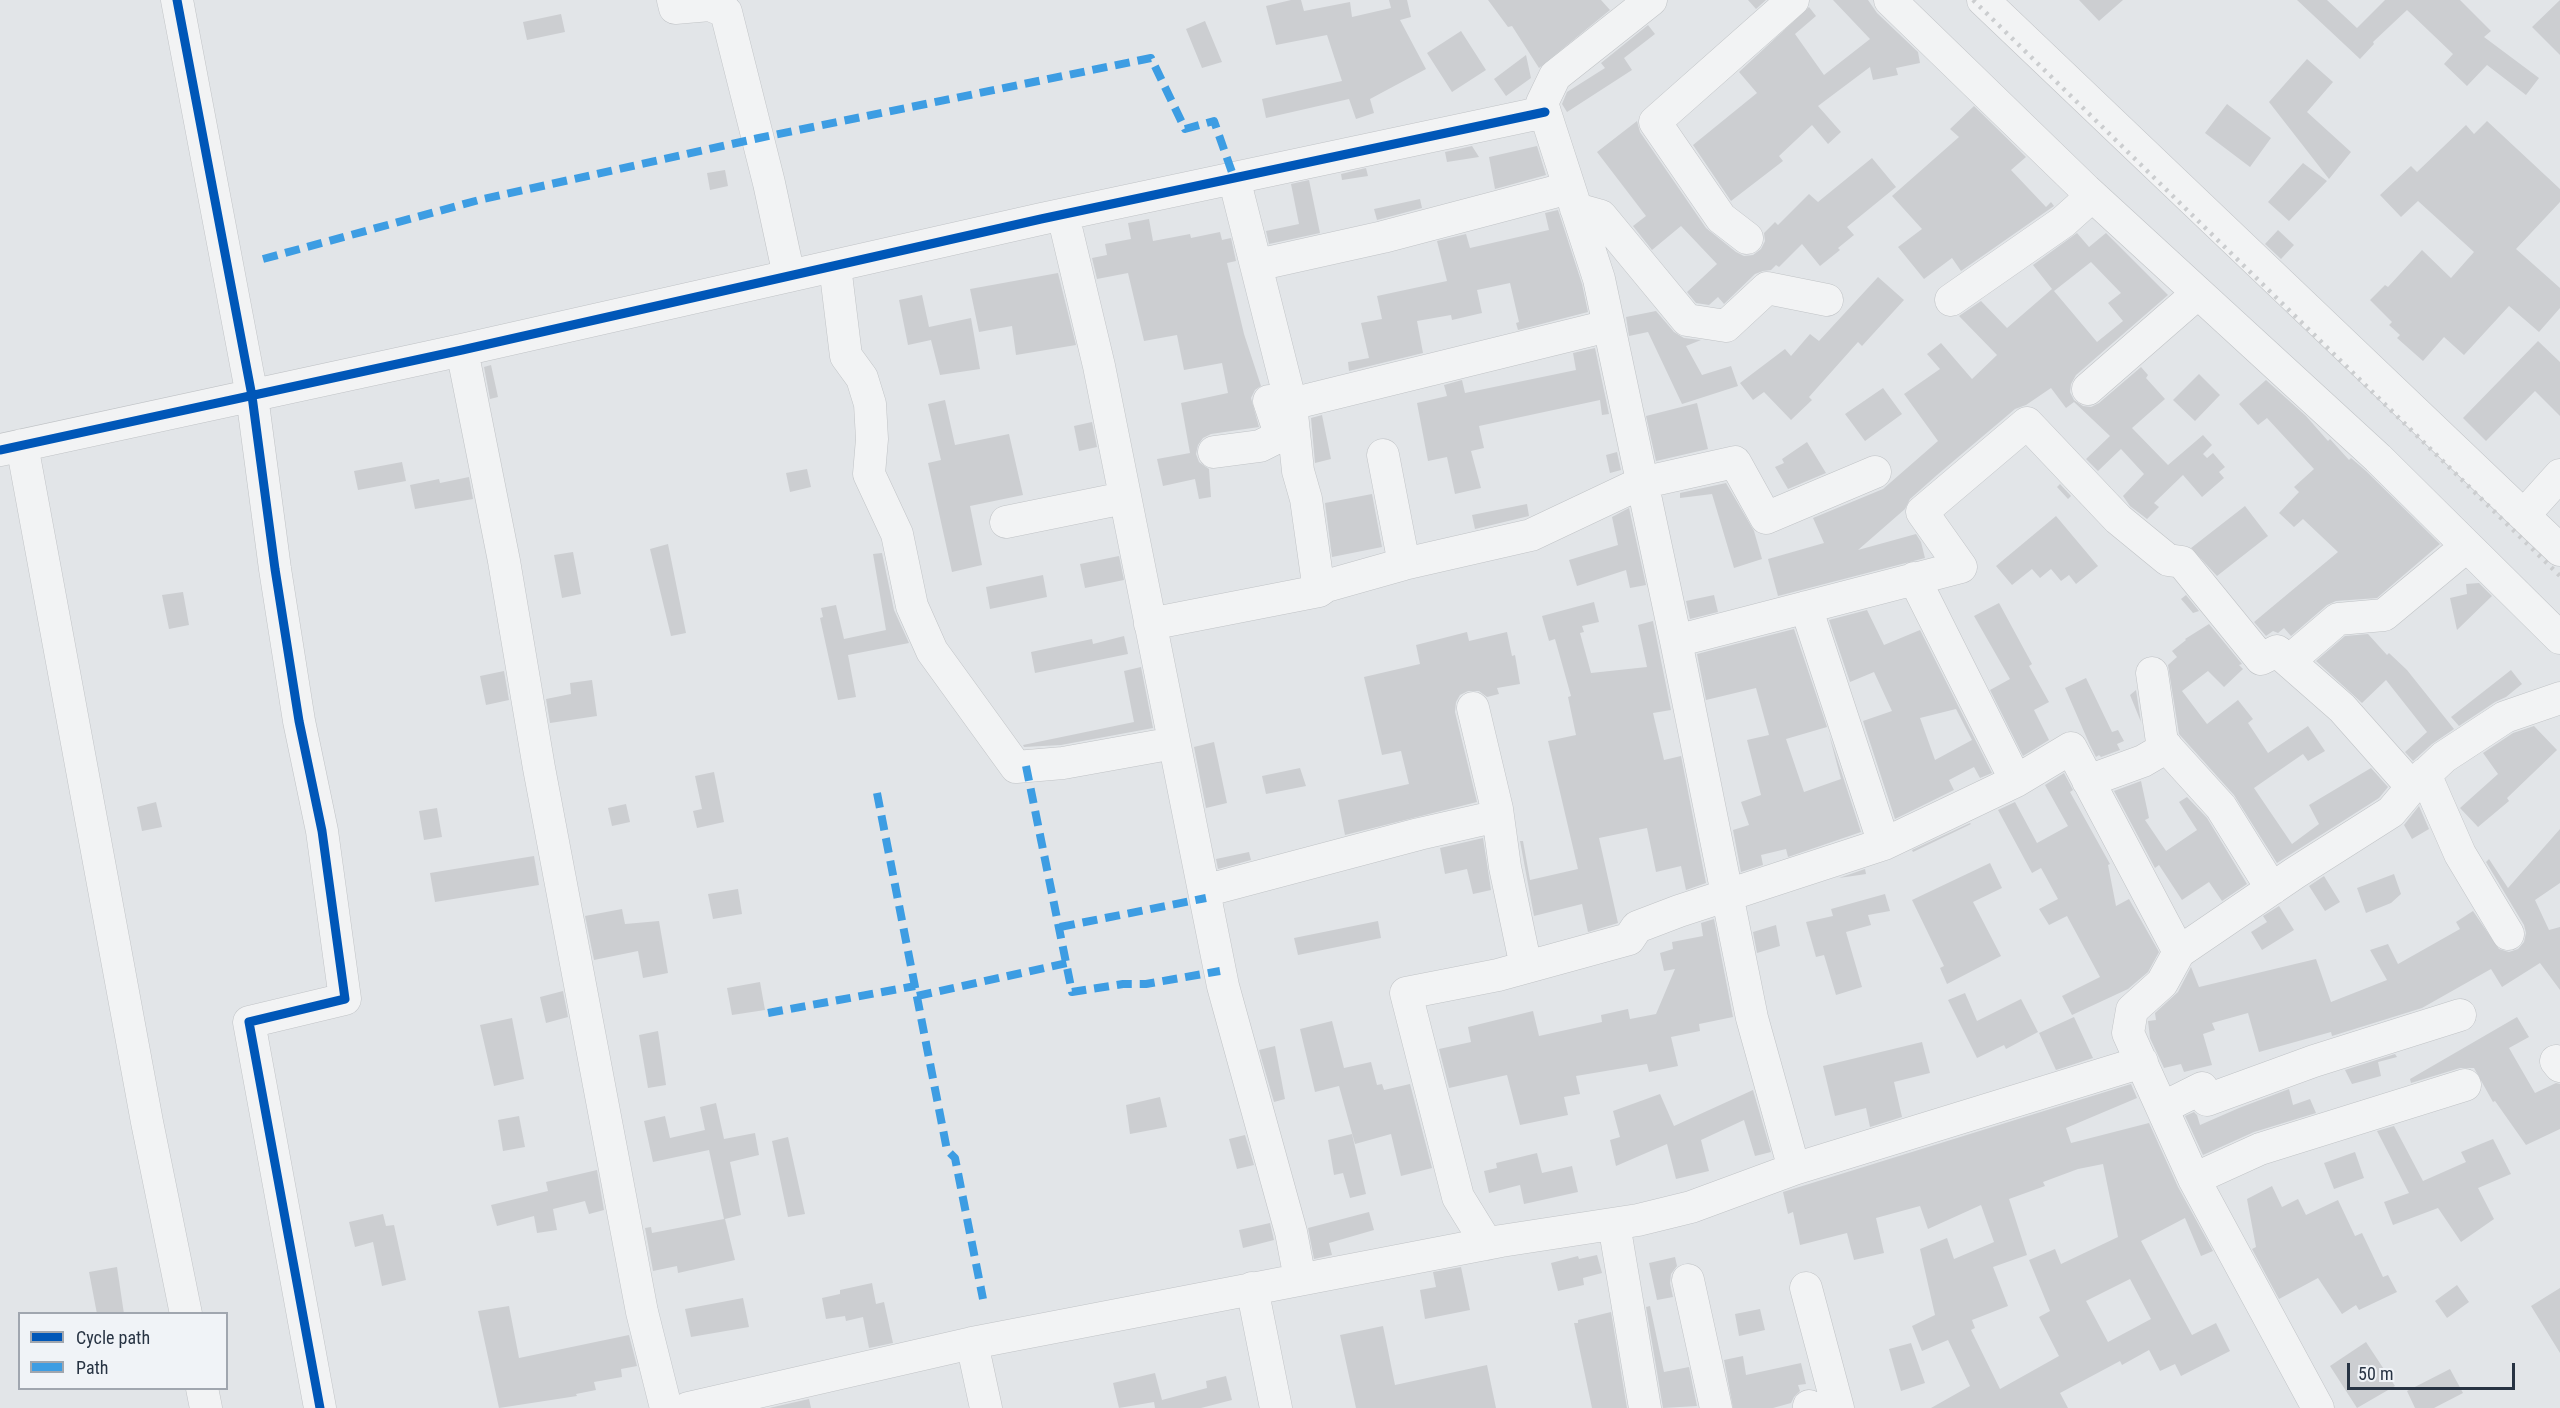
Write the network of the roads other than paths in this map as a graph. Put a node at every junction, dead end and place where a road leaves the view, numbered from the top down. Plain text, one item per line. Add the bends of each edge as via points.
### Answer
1 (177, 0) edge
2 (673, 0) edge
3 (1651, 0) edge
4 (1793, 0) edge
5 (1890, 0) edge
6 (1983, 0) edge
7 (1619, 10) edge
8 (1545, 112) junction
9 (1225, 180) junction
10 (2092, 196) junction
11 (1573, 199) junction
12 (1063, 215) junction
13 (1747, 238) dead end
14 (1257, 265) junction
15 (835, 266) junction
16 (789, 276) junction
17 (2198, 293) junction
18 (1827, 300) dead end
19 (1951, 300) dead end
20 (1608, 326) junction
21 (462, 350) junction
22 (2088, 389) dead end
23 (252, 396) junction
24 (1291, 404) junction
25 (11, 447) edge
26 (1214, 452) dead end
27 (1383, 455) dead end
28 (1875, 472) dead end
29 (2560, 475) edge
30 (1641, 483) junction
31 (1124, 498) junction
32 (2524, 515) junction
33 (1006, 522) dead end
34 (2467, 546) junction
35 (2560, 550) edge
36 (1404, 564) junction
37 (1914, 579) junction
38 (1319, 591) junction
39 (1806, 607) junction
40 (1150, 624) junction
41 (2560, 638) edge
42 (1676, 641) junction
43 (2289, 661) junction
44 (2152, 673) dead end
45 (2560, 698) edge
46 (1473, 708) dead end
47 (1174, 743) junction
48 (2167, 747) junction
49 (2016, 781) junction
50 (2088, 781) junction
51 (2418, 781) junction
52 (1498, 816) junction
53 (1884, 844) junction
54 (2272, 889) junction
55 (1204, 891) junction
56 (1728, 896) junction
57 (2508, 934) dead end
58 (2179, 952) junction
59 (1526, 967) junction
60 (2460, 1015) dead end
61 (2142, 1062) junction
62 (2465, 1085) dead end
63 (2162, 1108) junction
64 (1794, 1169) junction
65 (2194, 1179) junction
66 (1614, 1224) junction
67 (1487, 1244) junction
68 (1300, 1279) junction
69 (1688, 1280) dead end
70 (1252, 1288) junction
71 (1806, 1288) dead end
72 (186, 1312) edge
73 (972, 1343) junction
74 (202, 1390) edge
75 (1819, 1407) edge
76 (206, 1408) edge
77 (320, 1408) edge
78 (666, 1408) edge
79 (688, 1408) edge
80 (986, 1408) edge
81 (1276, 1408) edge
82 (1645, 1408) edge
83 (1716, 1408) edge
84 (2318, 1408) edge

1 - 23 street
2 - 16 street via 675,8 711,5 726,12 770,183
3 - 7 street
4 - 13 street via 1655,122 1721,218
5 - 10 street
6 - 32 street
7 - 8 street via 1556,76 1542,103
8 - 9 street
8 - 11 street
9 - 12 street
9 - 14 street
9 - 26 street via 1242,295 1277,425 1276,438 1260,446
10 - 17 street
10 - 19 street via 2063,222
11 - 14 street
11 - 18 street via 1601,216 1687,320 1726,326 1767,288
11 - 20 street via 1599,279
12 - 15 street
12 - 31 street via 1099,366
14 - 24 street
15 - 16 street
15 - 47 street via 846,356 862,378 870,405 869,474 897,534 912,606 932,651 1016,767 1063,763
16 - 21 street
17 - 22 street
17 - 34 street via 2378,458
20 - 24 street
20 - 30 street
21 - 23 street
21 - 78 street via 637,1289
23 - 25 street
23 - 77 street via 277,580 299,722 322,831 345,999 249,1022
24 - 38 street
25 - 72 street
27 - 36 street
28 - 30 street via 1767,518 1736,462
29 - 32 street
30 - 36 street via 1531,535
30 - 42 street
31 - 33 street
31 - 40 street
32 - 35 street
34 - 41 street
34 - 43 street via 2384,615 2338,619
36 - 38 street
37 - 39 street
37 - 43 street via 1961,567 1922,512 2027,423 2118,519 2168,560 2182,562 2261,659 2277,651
37 - 49 street
38 - 40 street
39 - 42 street
39 - 53 street
40 - 47 street
42 - 56 street
43 - 51 street
44 - 48 street via 2162,742
45 - 51 street via 2505,717 2444,757
46 - 52 street
47 - 55 street
48 - 50 street via 2143,761
48 - 54 street via 2221,807
49 - 50 street via 2071,748
49 - 53 street
50 - 58 street
51 - 54 street via 2391,812
51 - 57 street
52 - 55 street
52 - 59 street
53 - 56 street
54 - 58 street
55 - 68 street via 1224,986 1291,1232
56 - 59 street via 1637,927 1629,939
56 - 64 street via 1752,1018
58 - 61 street via 2162,983 2132,1010 2128,1033
59 - 67 street via 1406,993 1458,1197
60 - 63 street via 2313,1061 2207,1100 2202,1088
61 - 63 street
61 - 64 street
62 - 65 street via 2271,1146
63 - 65 street
64 - 66 street via 1691,1207
65 - 84 street
66 - 67 street
66 - 82 street
67 - 68 street
68 - 70 street
69 - 83 street
70 - 73 street
70 - 81 street
71 - 75 street
73 - 79 street
73 - 80 street
74 - 76 street

